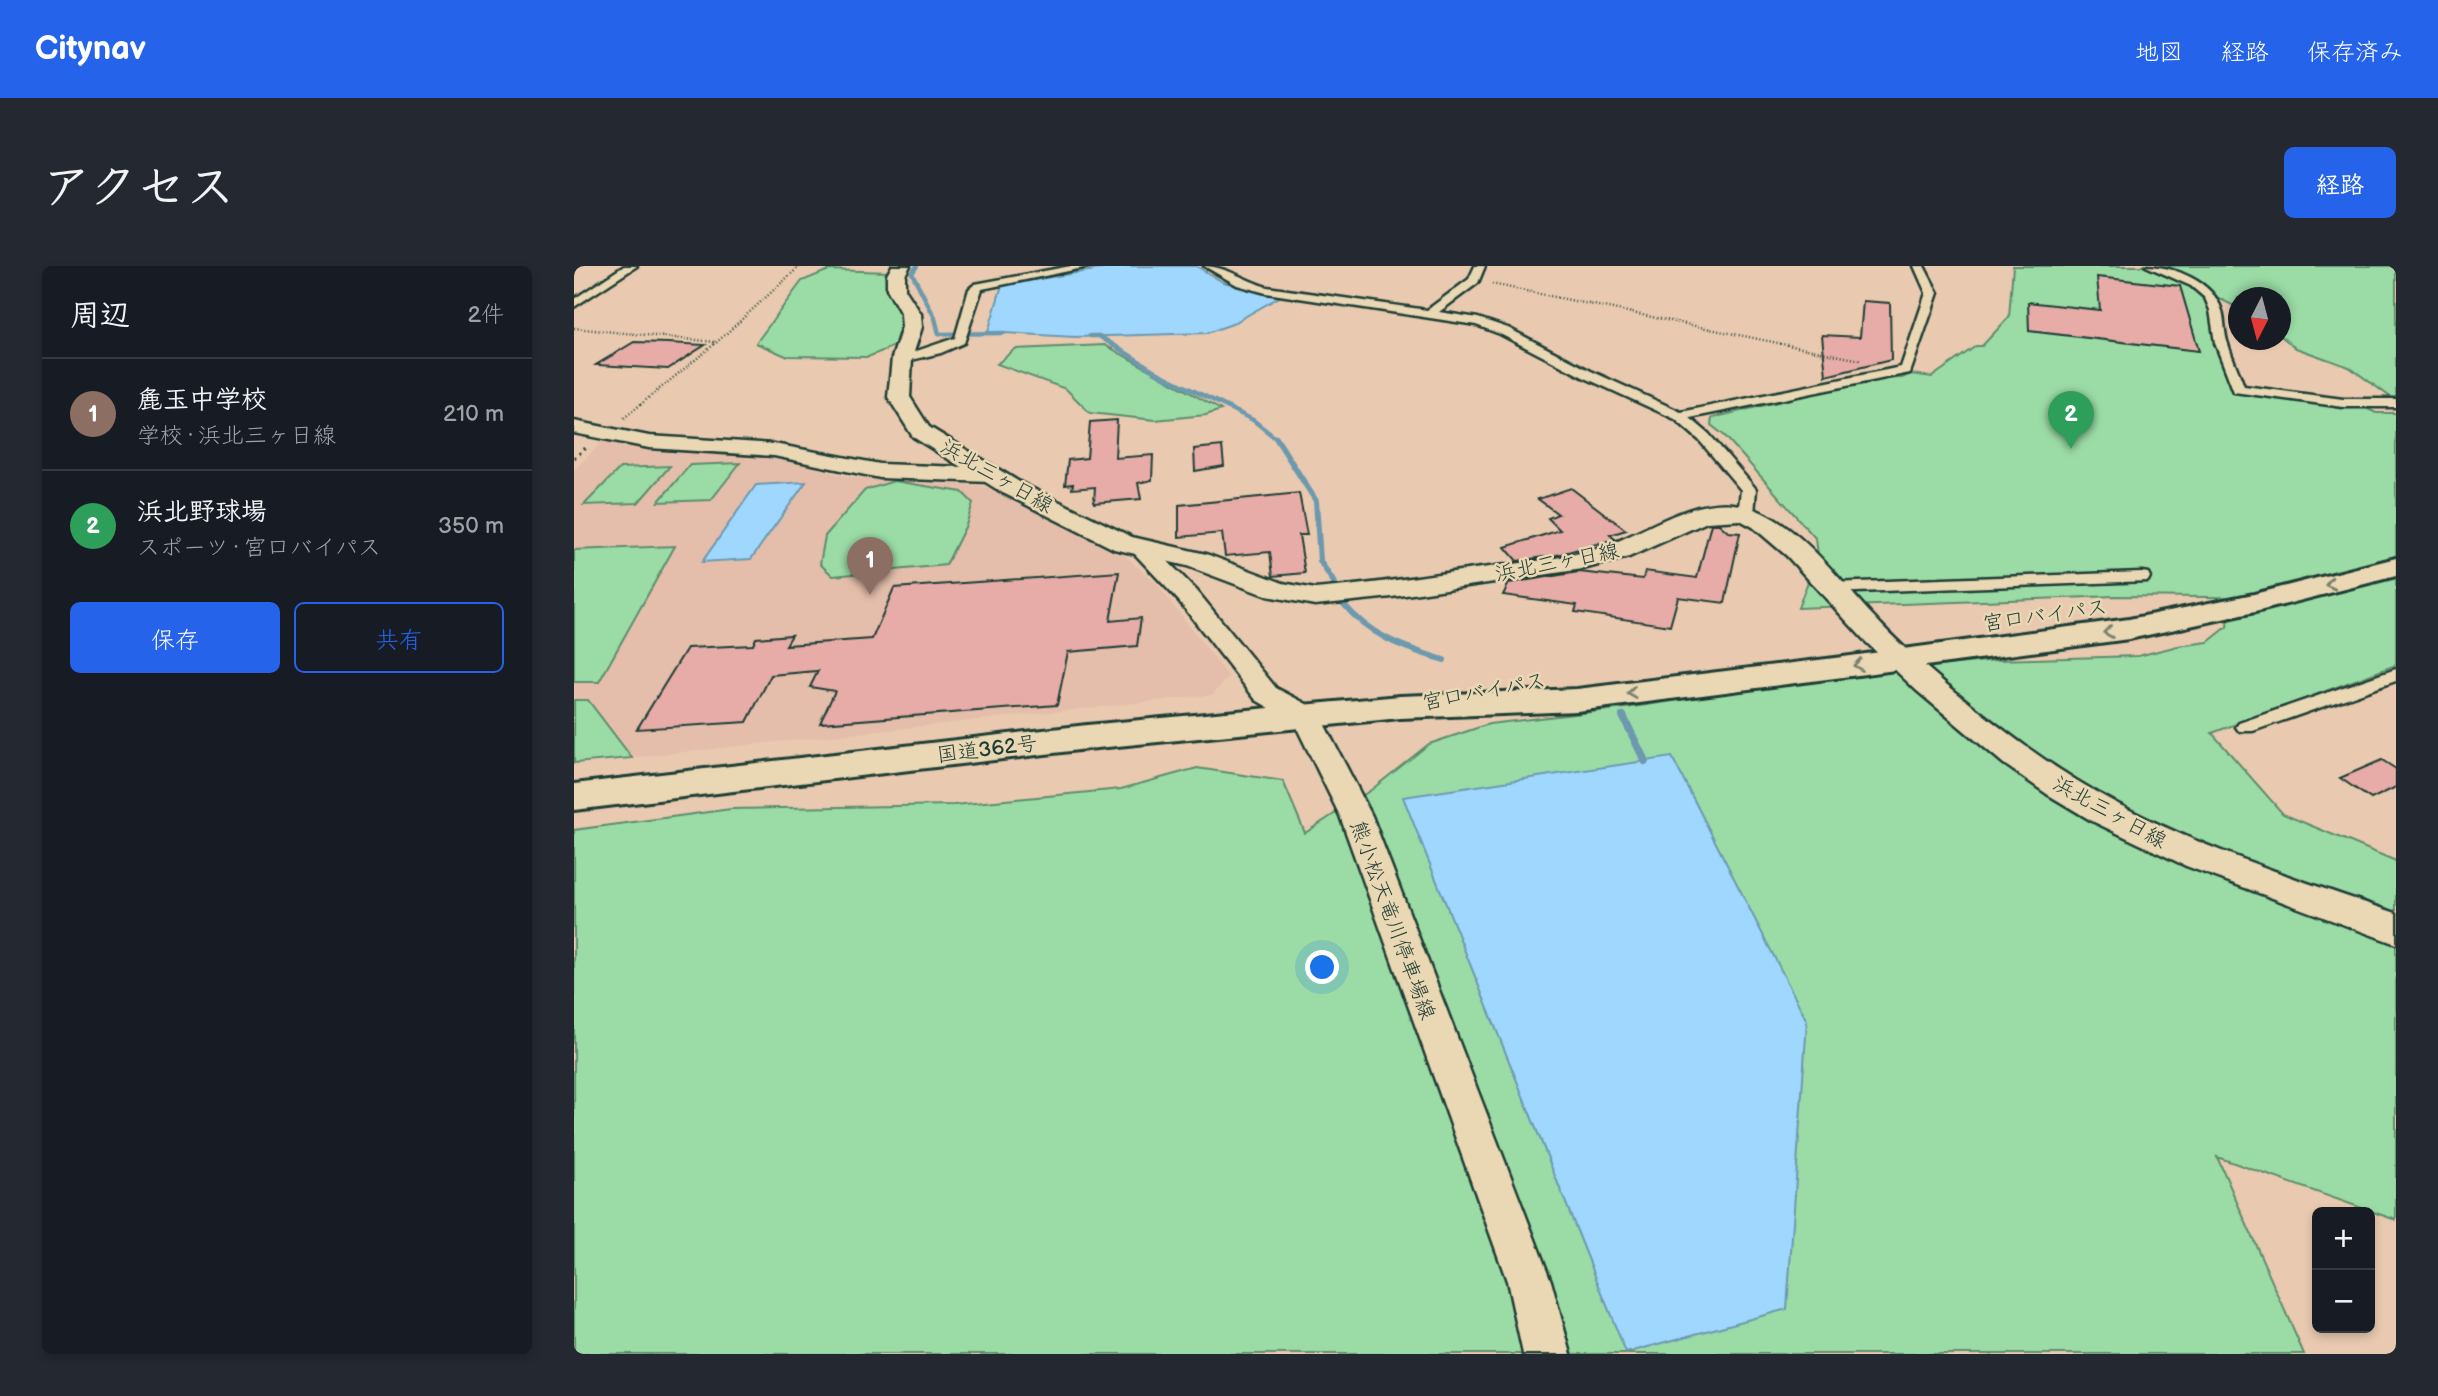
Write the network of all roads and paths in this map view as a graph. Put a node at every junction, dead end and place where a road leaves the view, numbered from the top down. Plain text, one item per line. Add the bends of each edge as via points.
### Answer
1 (632, 266) edge
2 (800, 266) edge
3 (901, 266) edge
4 (1088, 266) edge
5 (1209, 266) edge
6 (1480, 266) edge
7 (1919, 266) edge
8 (2151, 266) edge
9 (1474, 281) junction
10 (574, 304) edge
11 (1429, 314) junction
12 (574, 328) edge
13 (717, 342) junction
14 (902, 358) junction
15 (1906, 370) junction
16 (2394, 405) edge
17 (1680, 416) junction
18 (574, 427) edge
19 (605, 434) junction
20 (990, 475) junction
21 (1746, 514) junction
22 (2396, 543) edge
23 (1142, 548) junction
24 (2396, 566) edge
25 (2142, 577) dead end
26 (1830, 588) junction
27 (1890, 649) junction
28 (2396, 675) edge
29 (1400, 707) joint
30 (1306, 716) junction
31 (2246, 727) dead end
32 (574, 797) edge
33 (2396, 929) edge
34 (1547, 1354) edge

1 - 10 street
2 - 13 path
3 - 14 main road, 浜北三ヶ日線 via 896,289 911,314 912,327
4 - 14 street via 979,286 962,333 946,347
5 - 11 street via 1266,290
6 - 9 street
7 - 15 street via 1932,293
8 - 16 street via 2195,284 2210,296 2239,389
9 - 11 street
9 - 15 path
11 - 17 street via 1504,331
12 - 13 path
13 - 19 path
14 - 20 main road, 浜北三ヶ日線 via 899,397 921,432
15 - 17 street
17 - 21 street via 1749,489
18 - 19 main road
19 - 20 main road via 649,442 781,451 880,471
20 - 23 main road, 浜北三ヶ日線 via 1123,543
21 - 23 main road, 浜北三ヶ日線 via 1711,513 1647,542 1592,559 1328,596 1293,594 1196,560
21 - 26 main road, 浜北三ヶ日線 via 1775,529
22 - 27 highway, 宮口バイパス via 2175,597
23 - 30 main road via 1188,596 1266,694
24 -> 27 highway, 宮口バイパス via 2255,603 2129,629
25 - 26 street
26 - 27 main road, 浜北三ヶ日線
27 - 29 highway, 宮口バイパス via 1577,700
27 - 33 main road, 浜北三ヶ日線 via 1934,691 2079,800 2172,846
28 - 31 street
29 - 30 highway, 国道362号
30 - 32 highway, 国道362号
30 - 34 main road, 熊小松天竜川停車場線 via 1356,816 1529,1282

